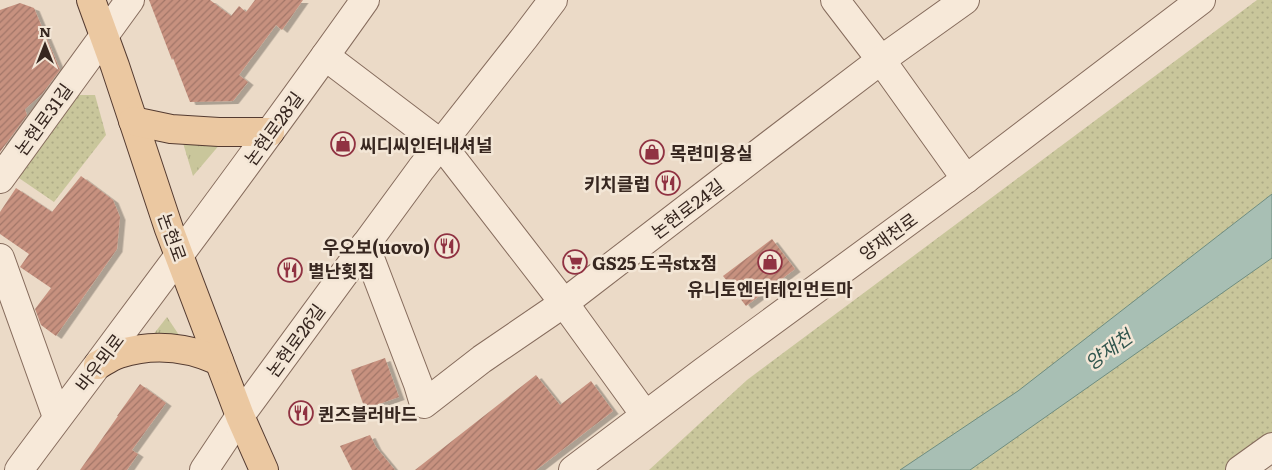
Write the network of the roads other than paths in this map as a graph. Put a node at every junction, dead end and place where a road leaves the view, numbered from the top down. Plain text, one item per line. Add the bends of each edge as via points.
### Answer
1 (91, 0) edge
2 (130, 0) edge
3 (365, 0) edge
4 (553, 0) edge
5 (835, 0) edge
6 (965, 0) edge
7 (1201, 0) edge
8 (104, 36) junction
9 (325, 56) junction
10 (881, 60) junction
11 (133, 121) junction
12 (270, 132) junction
13 (441, 144) junction
14 (0, 178) edge
15 (966, 179) junction
16 (365, 245) junction
17 (179, 255) junction
18 (0, 258) edge
19 (564, 303) junction
20 (219, 361) junction
21 (98, 365) junction
22 (645, 415) junction
23 (240, 416) junction
24 (58, 417) junction
25 (1272, 447) edge
26 (19, 470) edge
27 (204, 470) edge
28 (264, 470) edge
29 (573, 470) edge
30 (1240, 470) edge

1 - 8 main road, 논현로
2 - 8 street, 논현로31길
3 - 9 street, 논현로28길
4 - 13 street, 논현로26길
5 - 10 street
6 - 10 street, 논현로24길
7 - 15 street, 양재천로
8 - 11 main road, 논현로
8 - 14 street, 논현로31길
9 - 12 street, 논현로28길
9 - 13 street
10 - 15 street
10 - 19 street, 논현로24길
11 - 12 main road via 171,129
11 - 17 main road, 논현로
12 - 17 street, 논현로28길
13 - 16 street, 논현로26길
13 - 19 street
15 - 22 street, 양재천로
16 - 19 street, 논현로24길 via 424,404
16 - 23 street, 논현로26길
17 - 20 main road, 논현로
17 - 21 street, 바우뫼로
18 - 24 street
19 - 22 street
20 - 21 main road via 204,354 167,348 118,354
20 - 23 main road, 논현로
21 - 24 street, 바우뫼로
22 - 29 street, 양재천로
23 - 27 street, 논현로26길
23 - 28 main road, 논현로
24 - 26 street, 바우뫼로
25 - 30 street

